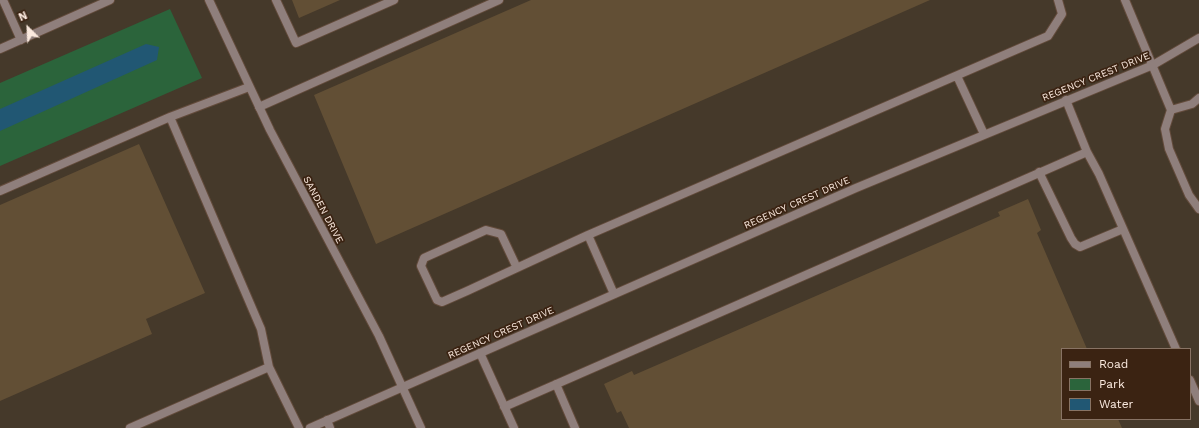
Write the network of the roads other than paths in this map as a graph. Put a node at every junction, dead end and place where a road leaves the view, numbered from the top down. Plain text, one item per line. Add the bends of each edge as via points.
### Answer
1 (3, 0) edge
2 (110, 0) edge
3 (209, 0) edge
4 (276, 0) edge
5 (394, 0) edge
6 (499, 0) edge
7 (1058, 0) edge
8 (1127, 1) edge
9 (1199, 38) edge
10 (21, 40) junction
11 (0, 49) edge
12 (1153, 65) junction
13 (957, 76) junction
14 (249, 87) junction
15 (1199, 98) edge
16 (1066, 100) junction
17 (259, 107) junction
18 (1171, 110) junction
19 (170, 117) junction
20 (984, 134) junction
21 (1087, 152) junction
22 (1039, 172) junction
23 (0, 191) edge
24 (1199, 209) edge
25 (1123, 229) junction
26 (588, 235) junction
27 (517, 268) junction
28 (614, 294) junction
29 (1176, 348) edge
30 (480, 353) junction
31 (269, 367) junction
32 (1191, 382) edge
33 (556, 384) junction
34 (404, 387) junction
35 (1199, 401) edge
36 (504, 407) junction
37 (328, 424) edge
38 (130, 428) edge
39 (299, 428) edge
40 (310, 428) edge
41 (421, 428) edge
42 (514, 428) edge
43 (575, 428) edge

1 - 10 street
2 - 10 street
3 - 14 street, SANDEN DRIVE
4 - 5 street via 296,44
6 - 17 street
7 - 13 street via 1062,14 1048,36
8 - 12 street
9 - 12 street, REGENCY CREST DRIVE
10 - 11 street
12 - 16 street, REGENCY CREST DRIVE
12 - 18 street
13 - 20 street
13 - 26 street
14 - 17 street, SANDEN DRIVE
14 - 19 street
15 - 18 street via 1192,104
16 - 20 street, REGENCY CREST DRIVE
16 - 21 street
17 - 34 street, SANDEN DRIVE
18 - 24 street via 1165,129 1169,149 1189,195
19 - 23 street
19 - 31 street via 261,329
20 - 28 street, REGENCY CREST DRIVE
21 - 22 street
21 - 25 street
22 - 25 street via 1075,244 1080,246
22 - 33 street
25 - 29 street
26 - 27 street
26 - 28 street
27 - 27 street via 442,302 437,300 421,266 424,258 486,230 501,234
28 - 30 street, REGENCY CREST DRIVE
30 - 34 street, REGENCY CREST DRIVE
30 - 36 street
31 - 38 street
31 - 39 street
32 - 35 street
33 - 36 street
33 - 43 street
34 - 37 street, REGENCY CREST DRIVE
34 - 41 street, SANDEN DRIVE
36 - 42 street
37 - 40 street, REGENCY CREST DRIVE

